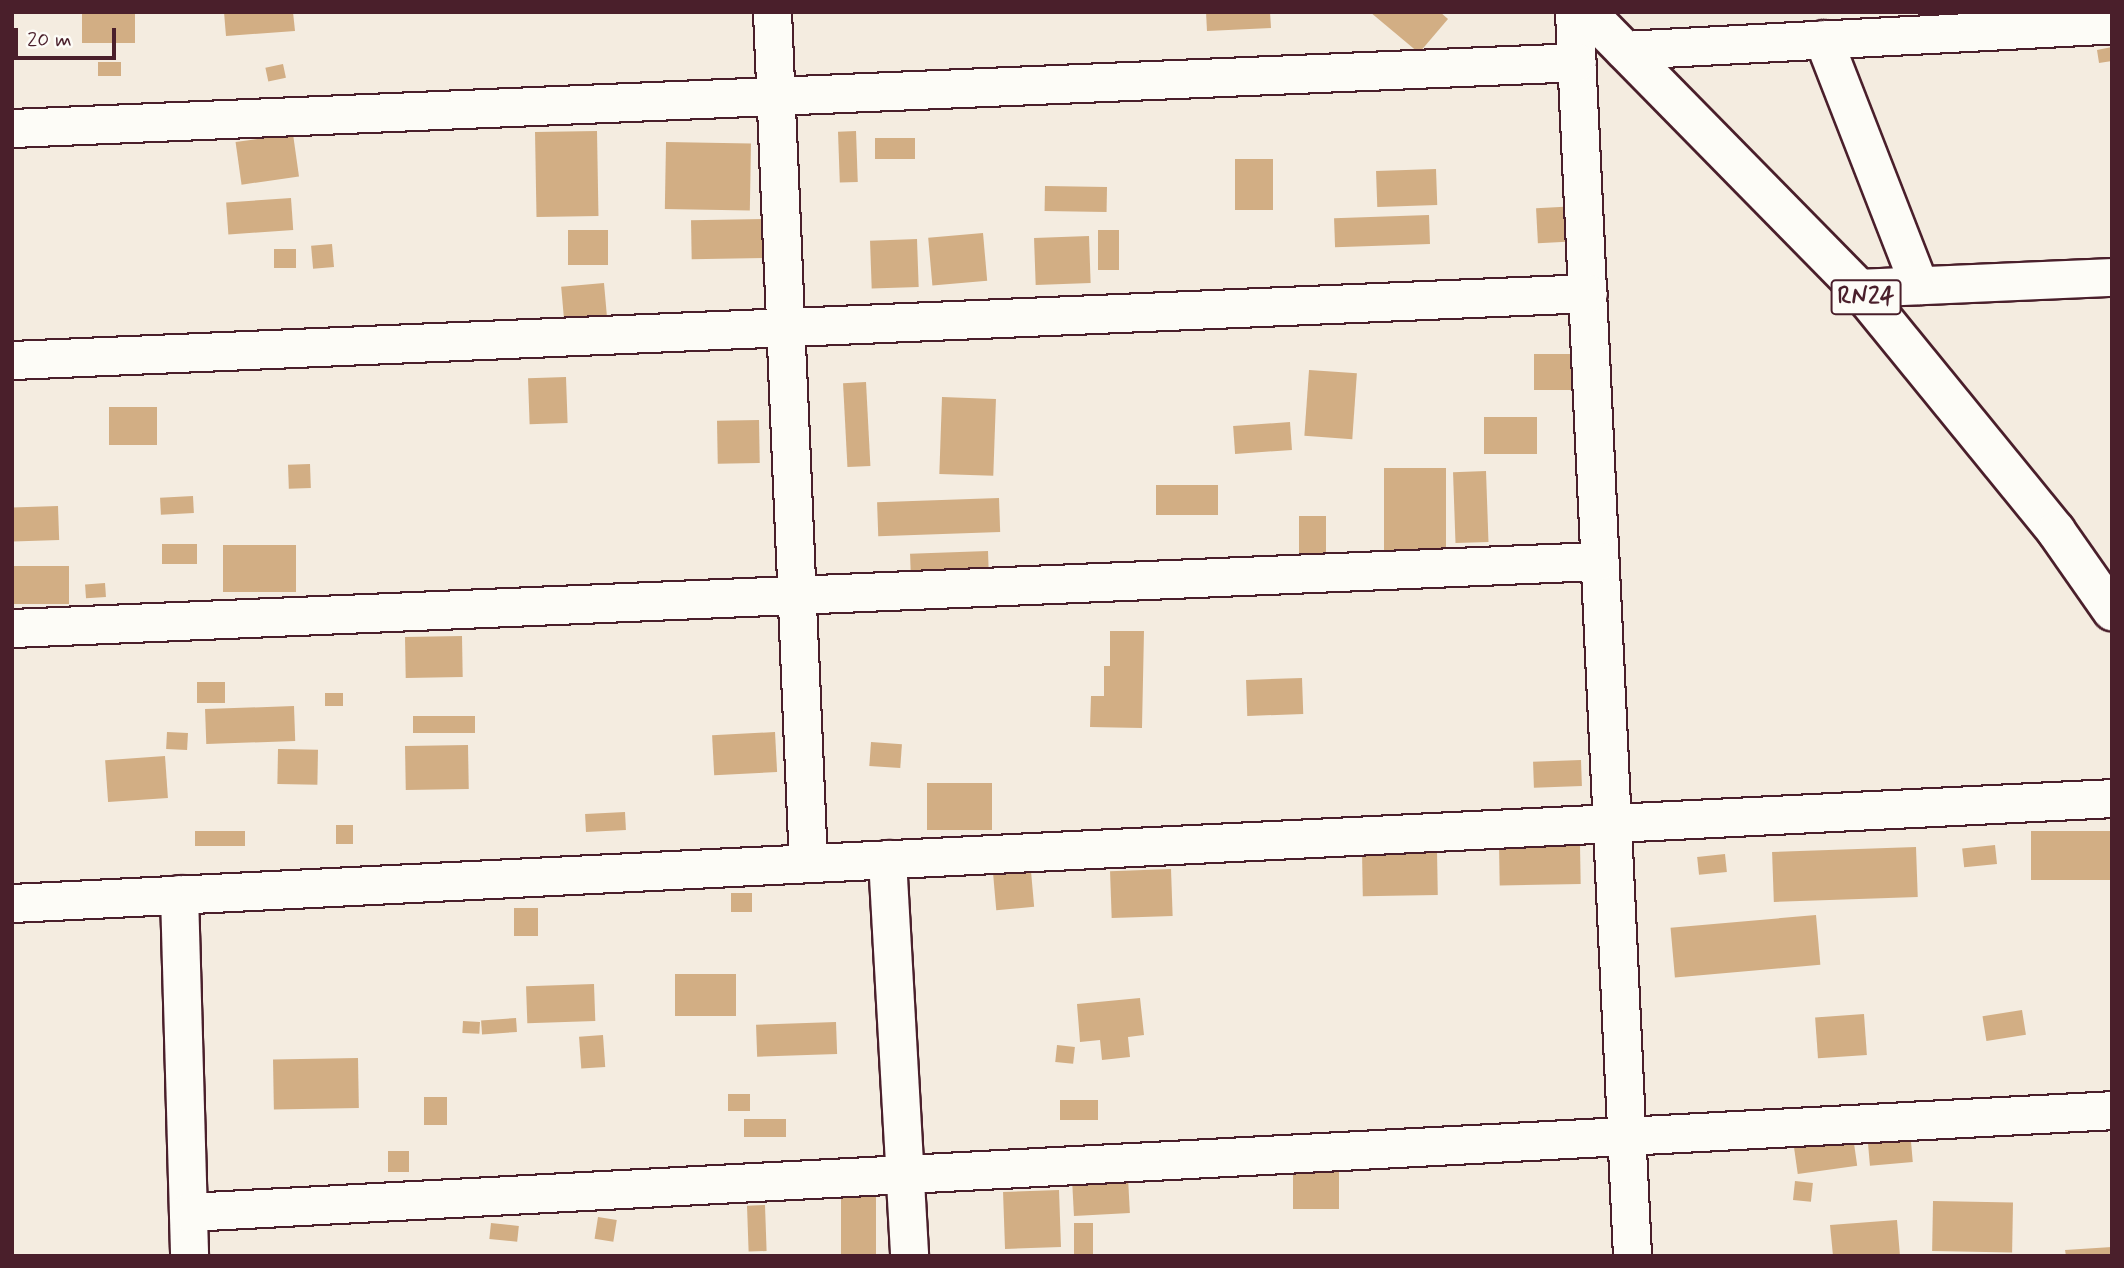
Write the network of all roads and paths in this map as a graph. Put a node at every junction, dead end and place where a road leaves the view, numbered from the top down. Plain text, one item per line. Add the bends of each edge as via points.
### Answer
1 (772, 12) edge
2 (1574, 12) edge
3 (1587, 12) edge
4 (2112, 24) edge
5 (1823, 39) junction
6 (1624, 50) junction
7 (1577, 62) junction
8 (775, 96) junction
9 (12, 128) edge
10 (2112, 277) edge
11 (1919, 285) junction
12 (1858, 288) junction
13 (1588, 293) junction
14 (785, 327) junction
15 (12, 360) edge
16 (1600, 561) junction
17 (796, 594) junction
18 (2112, 611) edge
19 (12, 628) edge
20 (2112, 798) edge
21 (1612, 823) junction
22 (887, 859) junction
23 (808, 863) junction
24 (179, 894) junction
25 (12, 903) edge
26 (2112, 1110) edge
27 (1627, 1136) junction
28 (905, 1175) junction
29 (188, 1212) junction
30 (189, 1256) edge
31 (909, 1256) edge
32 (1632, 1256) edge

1 - 8 street
2 - 7 street
3 - 6 main road, RN24
4 - 5 street
5 - 6 street
5 - 11 street
6 - 12 main road, RN24
7 - 8 street
7 - 13 street
8 - 9 street
8 - 14 street
10 - 11 street
11 - 12 street
12 - 18 main road, RN24 via 2056,531
13 - 14 street
13 - 16 street
14 - 15 street
14 - 17 street
16 - 17 street
16 - 21 street
17 - 19 street
17 - 23 street
20 - 21 street
21 - 22 street
21 - 27 street
22 - 23 street
22 - 28 street
23 - 24 street
24 - 25 street
24 - 29 street
26 - 27 street
27 - 28 street
27 - 32 street
28 - 29 street
28 - 31 street
29 - 30 street

